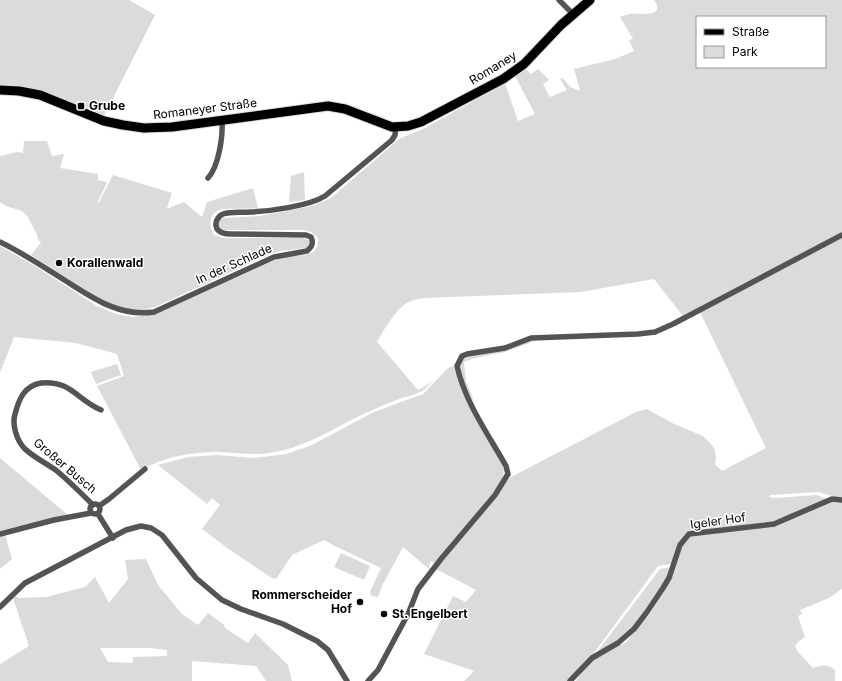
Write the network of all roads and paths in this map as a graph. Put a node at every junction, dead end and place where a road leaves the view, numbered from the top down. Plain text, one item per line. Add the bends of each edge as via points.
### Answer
1 (559, 0) edge
2 (590, 0) edge
3 (573, 14) junction
4 (0, 90) edge
5 (222, 120) junction
6 (415, 124) joint
7 (396, 127) junction
8 (208, 178) dead end
9 (842, 235) edge
10 (0, 242) edge
11 (101, 410) dead end
12 (145, 469) dead end
13 (842, 500) edge
14 (96, 505) junction
15 (91, 513) junction
16 (98, 514) junction
17 (0, 534) edge
18 (113, 538) junction
19 (0, 607) edge
20 (347, 681) edge
21 (368, 681) edge
22 (570, 681) edge

1 - 3 street
2 - 3 main road, Romaney
3 - 6 main road, Romaney via 524,64 503,79
4 - 5 main road, Romaneyer Straße via 40,95 104,120 134,127 166,128
5 - 7 main road, Romaneyer Straße via 328,106 345,109
5 - 8 street via 222,138 213,173
6 - 7 main road, Romaneyer Straße
7 - 10 street, In der Schlade via 392,140 318,200 251,212 222,214 216,224 222,233 231,234 306,234 313,242 311,248 307,251 274,256 154,312 132,313 97,301
9 - 21 street via 655,332 531,338 505,348 462,356 457,366 460,378 508,474 495,494 418,589 408,614 378,670
11 - 14 street, Großer Busch via 61,384 51,382 39,384 22,394 14,419 16,433 24,447
12 - 14 street via 109,499
13 - 22 street, Igeler Hof via 832,499 774,524 689,534 680,545 669,578 634,629 618,643 592,658
14 - 15 street via 90,508
14 - 16 street via 100,509
15 - 16 street
15 - 17 street
16 - 18 street
18 - 19 street via 25,583
18 - 20 street via 126,530 141,526 151,528 162,535 196,578 222,600 283,624 317,641 328,650

